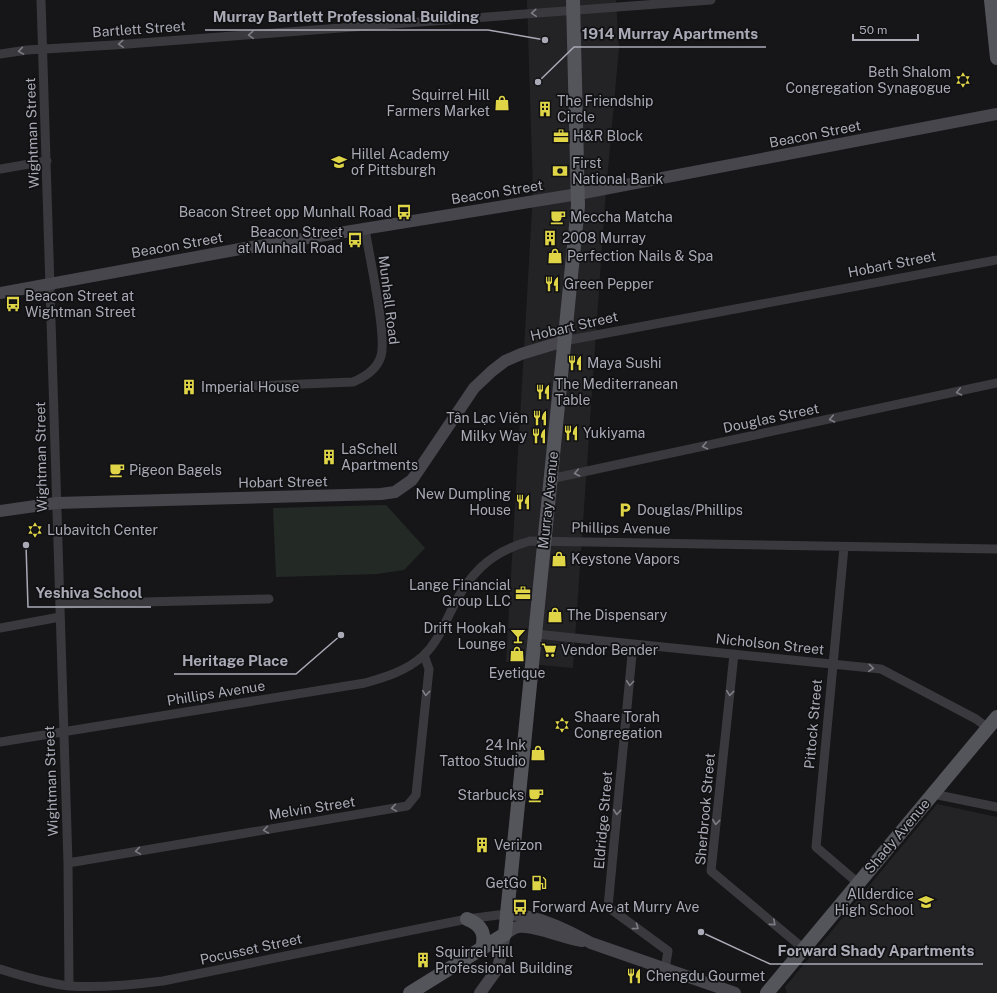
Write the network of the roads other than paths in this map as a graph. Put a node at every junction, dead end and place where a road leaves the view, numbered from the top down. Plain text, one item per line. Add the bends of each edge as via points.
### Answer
1 (41, 0) edge
2 (711, 0) edge
3 (992, 0) edge
4 (573, 5) edge
5 (43, 48) junction
6 (0, 54) edge
7 (997, 58) edge
8 (997, 114) edge
9 (47, 161) junction
10 (0, 169) edge
11 (578, 194) junction
12 (365, 229) junction
13 (997, 260) edge
14 (51, 283) junction
15 (0, 293) edge
16 (564, 341) junction
17 (997, 383) edge
18 (253, 386) dead end
19 (550, 479) junction
20 (56, 503) junction
21 (0, 511) edge
22 (543, 540) junction
23 (844, 547) junction
24 (997, 549) edge
25 (269, 599) dead end
26 (60, 604) junction
27 (60, 617) junction
28 (0, 628) edge
29 (535, 634) junction
30 (633, 644) junction
31 (734, 654) junction
32 (424, 655) junction
33 (833, 664) junction
34 (997, 717) edge
35 (988, 728) junction
36 (63, 732) junction
37 (0, 742) edge
38 (933, 794) junction
39 (997, 807) edge
40 (68, 863) junction
41 (858, 883) junction
42 (513, 914) junction
43 (467, 919) junction
44 (526, 927) junction
45 (504, 934) junction
46 (591, 942) junction
47 (482, 948) junction
48 (804, 949) junction
49 (0, 969) edge
50 (665, 969) junction
51 (69, 986) junction
52 (410, 993) edge
53 (480, 993) edge
54 (735, 993) edge
55 (767, 993) edge

1 - 5 street, Wightman Street
2 - 4 street, Bartlett Street
3 - 7 main road
4 -> 5 street, Bartlett Street via 121,44
4 - 11 main road, Murray Avenue
5 -> 6 street, Bartlett Street
5 - 9 street, Wightman Street
8 - 11 main road, Beacon Street
9 - 10 street
9 - 14 street, Wightman Street
11 - 12 main road, Beacon Street
11 - 16 main road, Murray Avenue
12 - 14 main road, Beacon Street
12 - 18 street, Munhall Road via 383,349 378,364 363,378 353,382
13 - 16 street, Hobart Street
14 - 15 main road, Beacon Street
14 - 20 street, Wightman Street
16 - 19 main road, Murray Avenue
16 - 20 main road, Hobart Street via 521,354 505,361 492,371 474,388 412,480 395,492
17 -> 19 street, Douglas Street
19 - 22 main road, Murray Avenue
20 - 21 main road, Hobart Street
20 - 26 street, Wightman Street
22 - 23 street, Phillips Avenue
22 - 29 main road, Murray Avenue
22 - 32 street, Phillips Avenue via 514,545 482,565 460,591 436,641
23 - 24 street, Phillips Avenue
23 - 33 street, Pittock Street
25 - 26 street
26 - 27 street, Wightman Street
27 - 28 street
27 - 36 street, Wightman Street
29 - 30 street, Nicholson Street
29 - 42 main road, Murray Avenue
30 - 31 street, Nicholson Street
30 -> 50 street, Eldridge Street via 608,907 668,951
31 - 33 street, Nicholson Street
31 -> 48 street, Sherbrook Street via 711,871
32 - 36 street, Phillips Avenue via 395,674 366,683
32 -> 40 street, Melvin Street via 429,669 416,795 407,806
33 -> 35 street, Nicholson Street via 881,669 976,719
33 - 41 street, Pittock Street via 816,847
34 - 35 main road, Shady Avenue
35 - 38 main road, Shady Avenue
36 - 37 street, Phillips Avenue
36 - 40 street, Wightman Street
38 - 39 street
38 - 41 main road, Shady Avenue
40 - 51 street, Wightman Street
41 - 48 main road, Shady Avenue
42 - 43 street, Pocusset Street
42 - 44 main road
42 - 45 main road, Murray Avenue
42 - 46 main road via 569,930
43 - 47 main road via 479,925 484,938
43 - 51 street, Pocusset Street via 163,982 126,986
44 - 45 main road via 519,927
44 - 46 main road via 567,939
45 - 47 main road
45 - 53 main road, Murray Avenue via 498,968
46 - 50 main road
47 - 52 main road
48 - 55 main road, Shady Avenue
49 - 51 street, Pocusset Street
50 - 54 main road

